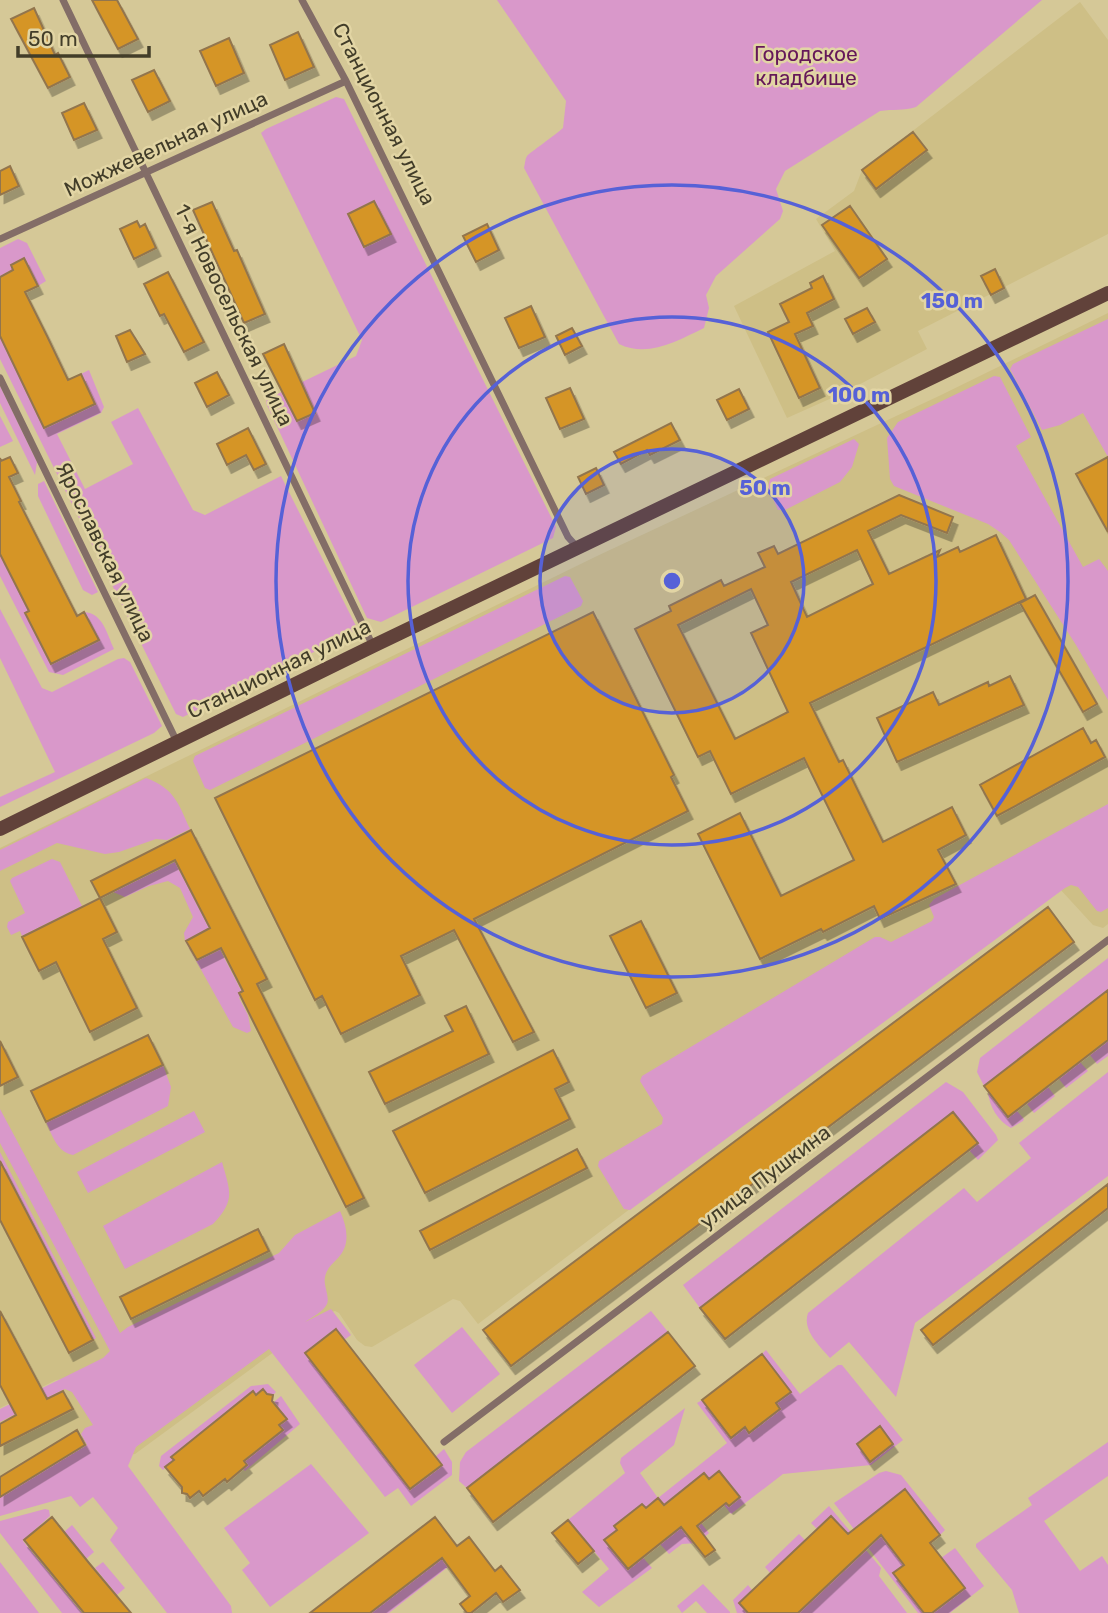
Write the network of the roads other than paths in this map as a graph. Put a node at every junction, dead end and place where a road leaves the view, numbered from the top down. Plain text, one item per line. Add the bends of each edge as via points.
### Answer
1 (63, 0) edge
2 (302, 0) edge
3 (346, 81) junction
4 (146, 173) junction
5 (0, 239) edge
6 (1108, 293) edge
7 (0, 378) edge
8 (577, 548) junction
9 (373, 646) junction
10 (177, 742) junction
11 (0, 829) edge
12 (1108, 940) edge
13 (444, 1442) dead end

1 - 4 street, 1-я Новосельская улица
2 - 3 street, Станционная улица
3 - 4 street, Можжевельная улица
3 - 8 street, Станционная улица
4 - 5 street, Можжевельная улица
4 - 9 street, 1-я Новосельская улица
6 - 8 street, Станционная улица
7 - 10 street, Ярославская улица
8 - 9 street, Станционная улица
9 - 10 street, Станционная улица
10 - 11 street, Станционная улица
12 - 13 street, улица Пушкина

